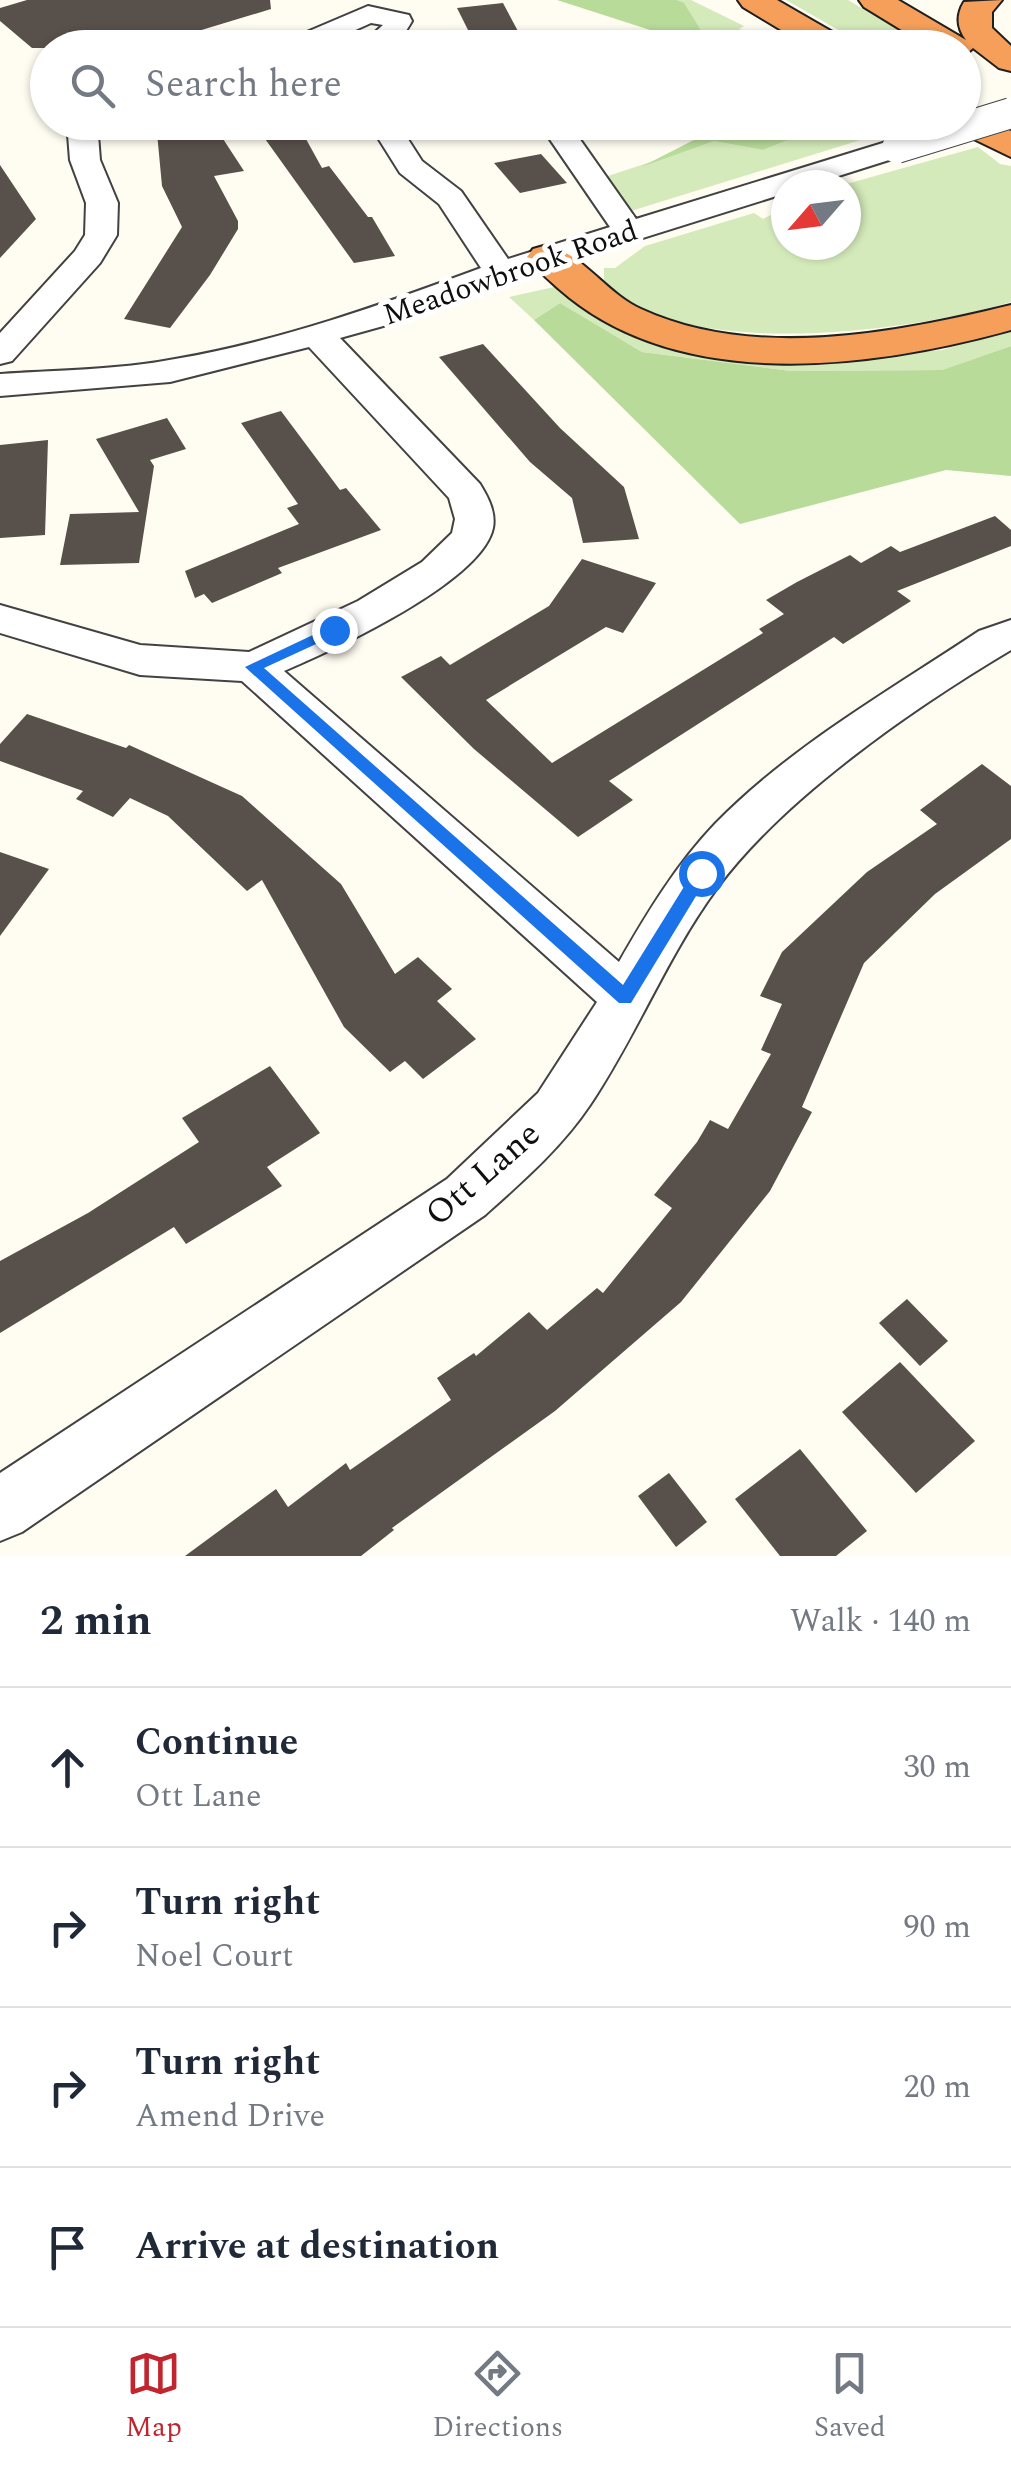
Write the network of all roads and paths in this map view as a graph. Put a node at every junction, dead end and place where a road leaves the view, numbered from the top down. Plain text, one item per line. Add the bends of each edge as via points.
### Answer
1 (754, 0) edge
2 (875, 0) edge
3 (986, 0) edge
4 (341, 30) edge
5 (394, 30) edge
6 (805, 30) edge
7 (926, 30) edge
8 (977, 30) edge
9 (981, 36) edge
10 (981, 62) edge
11 (1011, 62) edge
12 (1011, 80) edge
13 (981, 126) edge
14 (1009, 137) edge
15 (83, 140) edge
16 (394, 140) edge
17 (565, 140) edge
18 (978, 140) edge
19 (981, 140) edge
20 (628, 232) junction
21 (547, 256) junction
22 (500, 272) junction
23 (1011, 317) edge
24 (317, 335) junction
25 (0, 354) edge
26 (0, 385) edge
27 (0, 619) edge
28 (1011, 634) edge
29 (252, 667) junction
30 (625, 997) junction
31 (0, 1510) edge

1 - 6 highway
2 - 7 highway
3 - 8 highway via 976,9
4 - 5 street via 368,14 399,21
9 - 11 highway
10 - 12 highway
13 - 14 highway
14 - 19 street, Meadowbrook Road, bridge
15 - 25 street via 102,203 101,235
16 - 22 street via 411,166 450,198
17 - 20 street
18 - 20 street, Meadowbrook Road, bridge via 897,148
20 - 21 street, Meadowbrook Road
21 - 22 street, Meadowbrook Road
21 - 23 highway via 626,318 704,342 889,343
22 - 24 street, Meadowbrook Road
24 - 26 street, Meadowbrook Road via 170,371
24 - 29 street via 466,492 476,517 470,540 448,564 310,643
27 - 29 street via 140,660
28 - 30 street, Ott Lane via 819,763 743,824 701,873
29 - 30 street
30 - 31 street, Ott Lane via 579,1078 528,1142 466,1196

